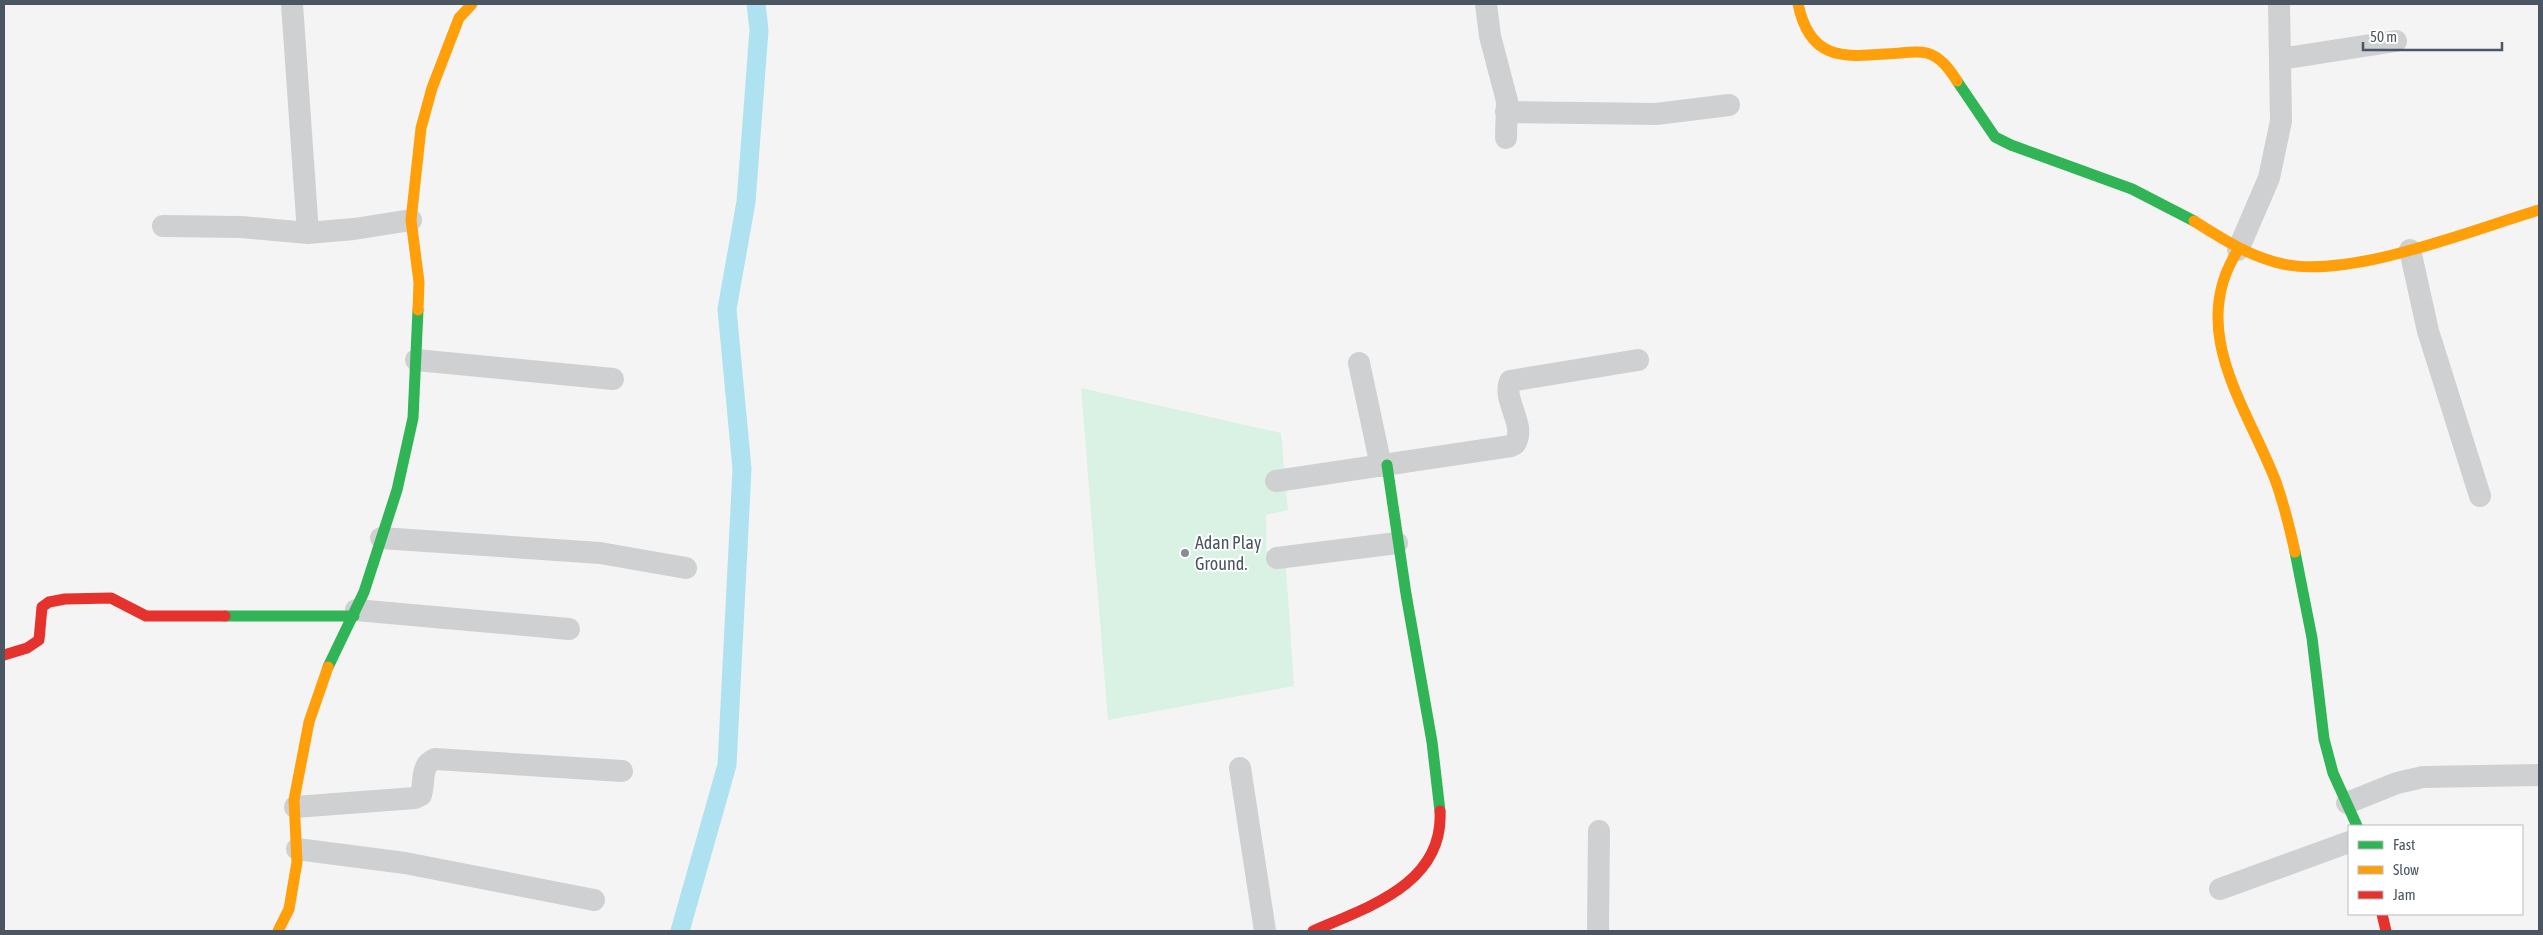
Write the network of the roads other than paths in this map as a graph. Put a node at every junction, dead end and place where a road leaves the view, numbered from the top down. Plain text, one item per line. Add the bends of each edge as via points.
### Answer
1 (292, 4) edge
2 (472, 4) edge
3 (1486, 4) edge
4 (1798, 4) edge
5 (2279, 4) edge
6 (2396, 41) dead end
7 (2281, 59) junction
8 (1729, 105) dead end
9 (1506, 112) junction
10 (1506, 138) dead end
11 (2539, 210) edge
12 (411, 220) junction
13 (162, 226) dead end
14 (308, 233) junction
15 (2238, 250) junction
16 (2410, 250) junction
17 (416, 360) junction
18 (1638, 360) dead end
19 (1359, 363) dead end
20 (613, 378) dead end
21 (1384, 465) junction
22 (1276, 481) dead end
23 (2480, 496) dead end
24 (381, 538) junction
25 (1397, 542) junction
26 (1277, 558) dead end
27 (686, 568) dead end
28 (355, 613) junction
29 (569, 629) dead end
30 (4, 655) edge
31 (1240, 768) dead end
32 (622, 771) dead end
33 (2539, 774) edge
34 (2347, 803) junction
35 (295, 807) junction
36 (2357, 825) edge
37 (1599, 831) dead end
38 (2348, 842) edge
39 (297, 849) junction
40 (2220, 889) dead end
41 (594, 900) dead end
42 (2382, 915) edge
43 (278, 931) edge
44 (1265, 931) edge
45 (1313, 931) edge
46 (1598, 931) edge
47 (2386, 931) edge

1 - 14 street
2 - 12 street via 459,18 432,88 421,128
3 - 9 street
4 - 15 street via 1801,18 1821,48 1846,56 1928,53 1948,67 1994,137 2148,196 2182,213
5 - 7 street
6 - 7 street
7 - 15 street via 2281,121 2269,178
8 - 9 street via 1656,114
9 - 10 street
11 - 16 street
12 - 14 street
12 - 17 street via 419,282
13 - 14 street via 241,227
15 - 16 street via 2304,268 2328,267
15 - 34 street via 2229,264 2217,309 2220,336 2232,387 2276,482 2291,533 2312,638 2324,739 2333,772
16 - 23 street via 2428,331
17 - 20 street
17 - 24 street via 412,418 396,490
18 - 21 street via 1510,381 1519,435 1515,444
19 - 21 street
21 - 22 street
21 - 25 street
24 - 27 street via 600,553
24 - 28 street
25 - 26 street
25 - 45 street via 1433,746 1441,815 1439,841 1418,874 1366,908
28 - 29 street
28 - 30 street via 146,616 136,615 117,600 106,597 52,600 40,611 41,636 38,641
28 - 35 street via 327,670 309,722
31 - 44 street
32 - 35 street via 435,758 424,767 421,795 415,798
33 - 34 street via 2423,777 2397,783
34 - 36 street
35 - 39 street
37 - 46 street
38 - 40 street
39 - 41 street via 404,863
39 - 43 street via 288,909
42 - 47 street

